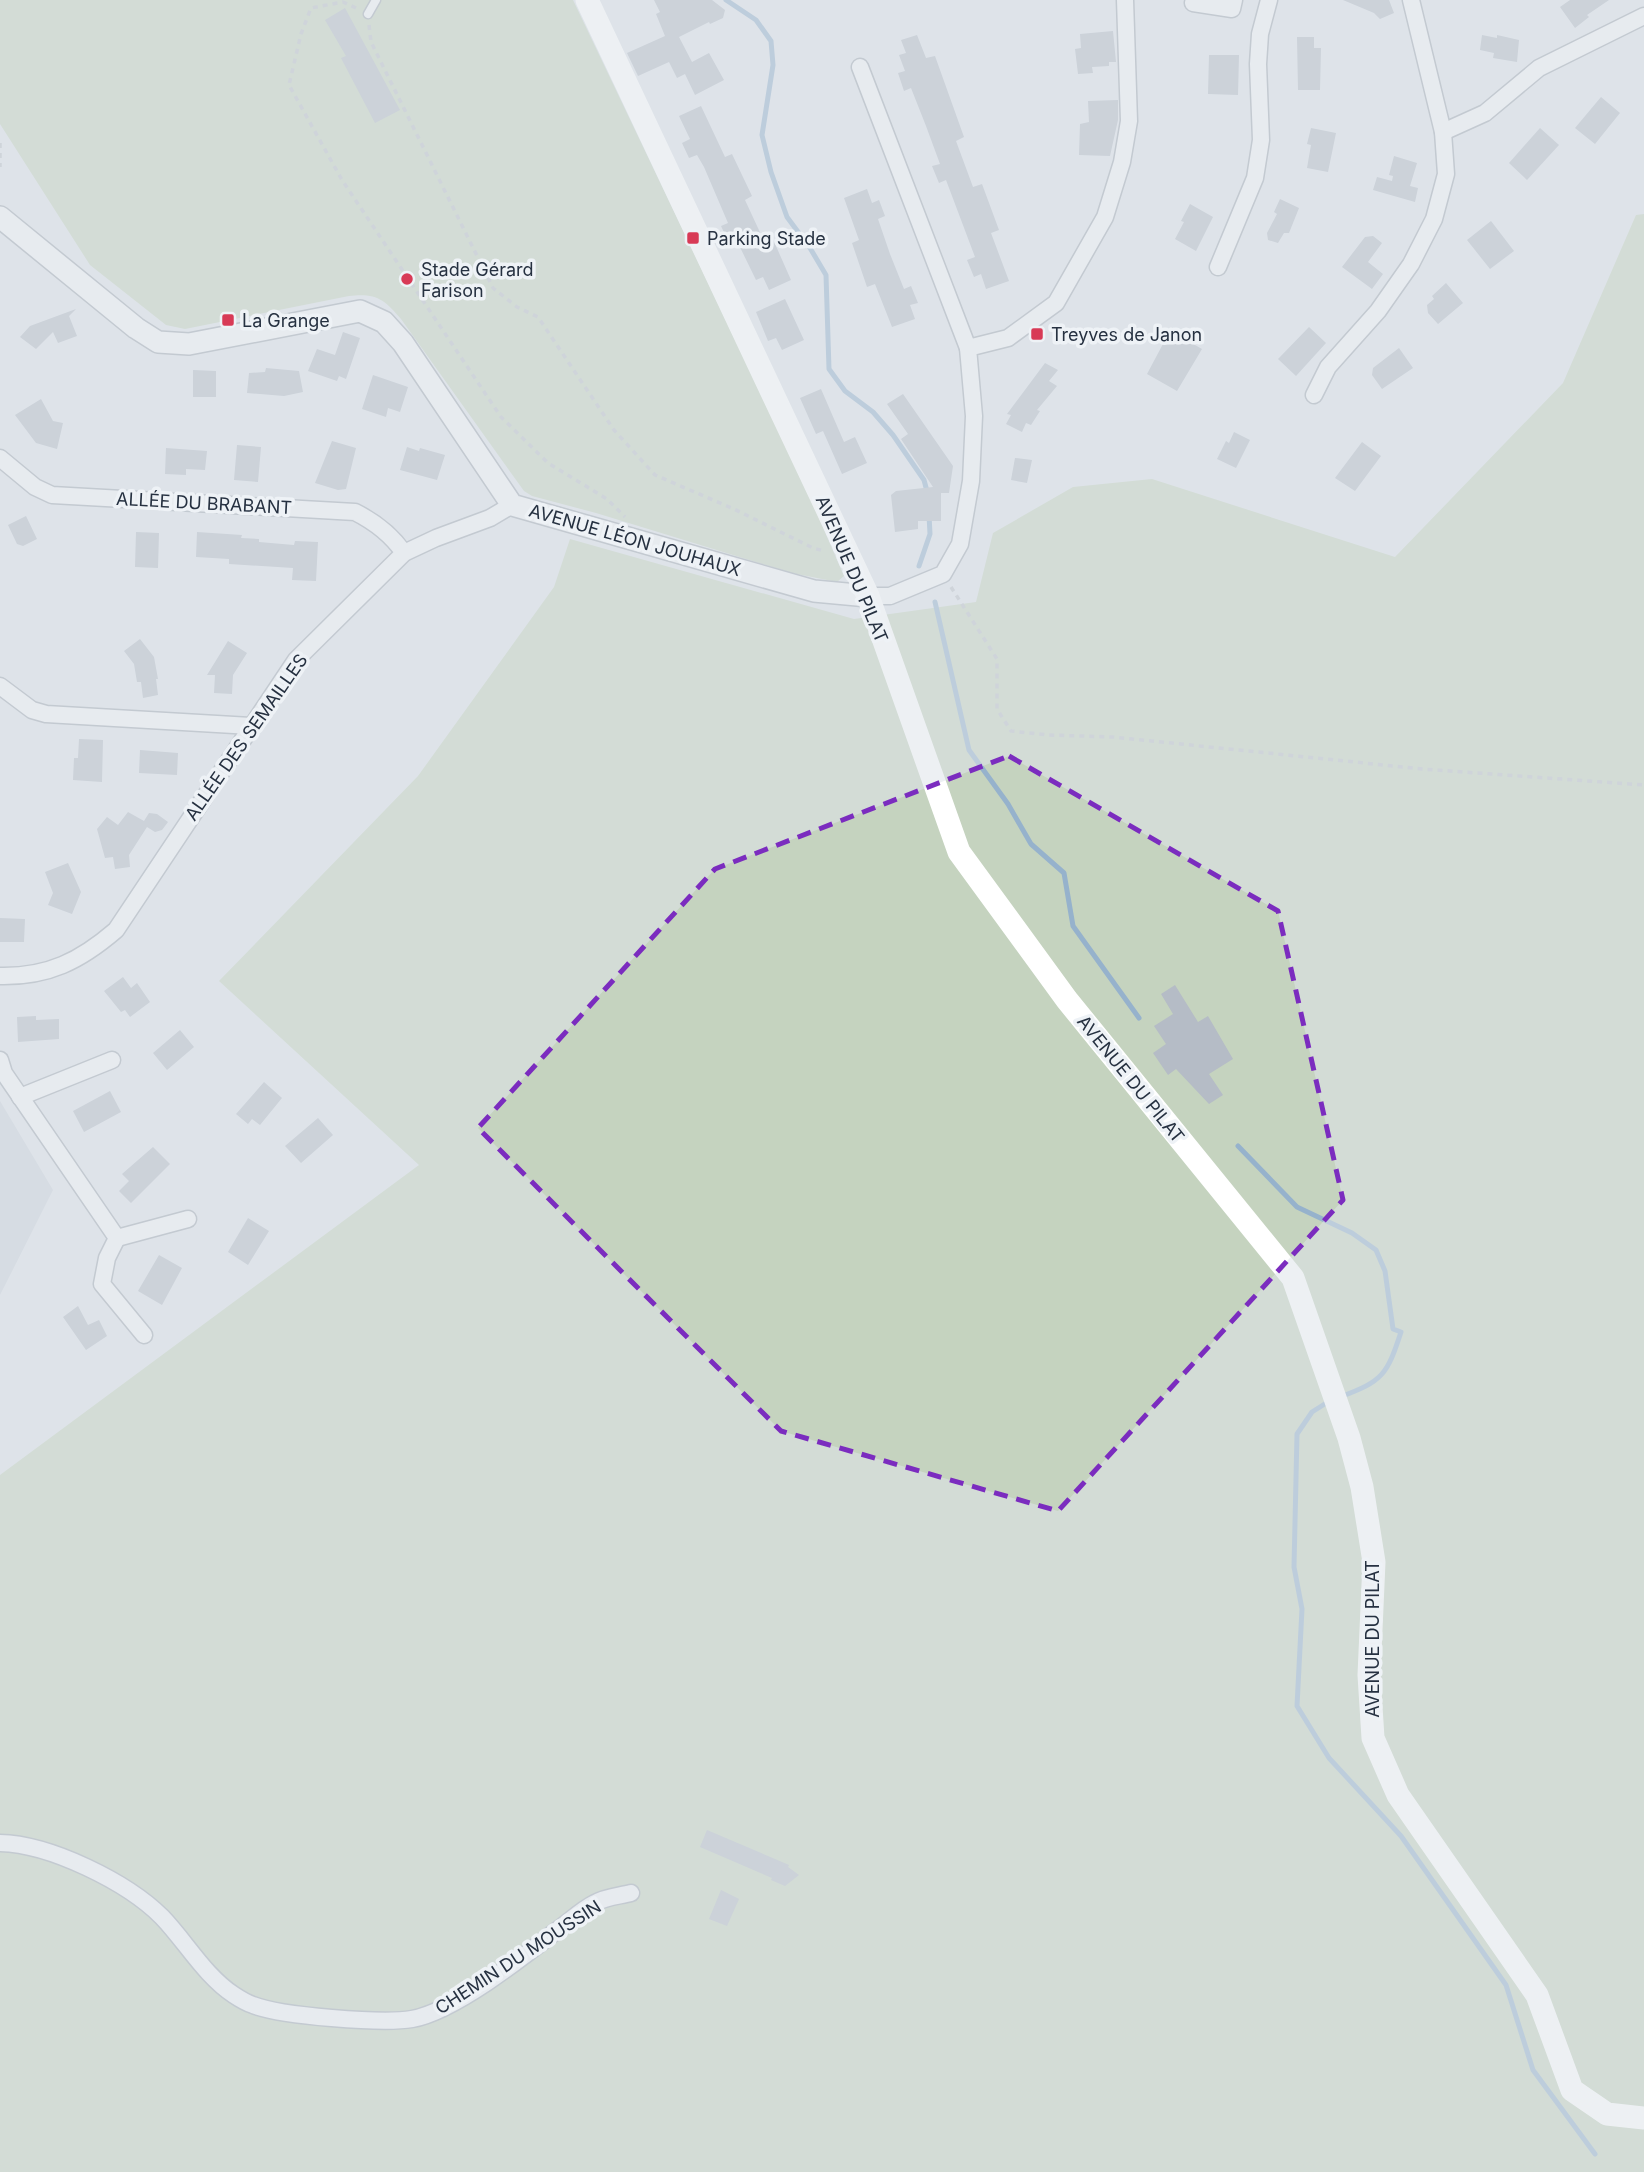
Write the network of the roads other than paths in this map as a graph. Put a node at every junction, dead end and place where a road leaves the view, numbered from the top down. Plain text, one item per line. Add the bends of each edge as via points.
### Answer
1 (376, 0) edge
2 (587, 0) edge
3 (1125, 0) edge
4 (1234, 0) edge
5 (1269, 0) edge
6 (1411, 0) edge
7 (1193, 3) dead end
8 (368, 13) road end
9 (1644, 16) edge
10 (860, 67) dead end
11 (1443, 132) junction
12 (0, 217) edge
13 (1218, 267) dead end
14 (968, 348) junction
15 (1314, 395) dead end
16 (0, 458) edge
17 (512, 505) junction
18 (404, 553) junction
19 (867, 596) junction
20 (0, 686) edge
21 (251, 726) junction
22 (0, 976) edge
23 (0, 1060) edge
24 (112, 1060) dead end
25 (20, 1097) junction
26 (188, 1219) dead end
27 (117, 1238) junction
28 (144, 1335) dead end
29 (0, 1843) edge
30 (631, 1893) dead end
31 (1644, 2118) edge

1 - 8 lane
2 - 19 main road, AVENUE DU PILAT
3 - 14 street via 1129,121 1105,217 1056,303 1008,338
4 - 7 street via 1232,9
5 - 13 street via 1260,34 1261,140 1255,178
6 - 11 street
9 - 11 street via 1539,68 1485,113
10 - 14 street
11 - 15 street via 1446,174 1434,219 1391,292 1328,367
12 - 17 street, AVENUE LÉON JOUHAUX via 158,342 189,344 360,311 384,322 403,343
14 - 19 street via 974,416 971,481 960,544 943,574 890,596
16 - 18 street, ALLÉE DU BRABANT via 52,495 355,512 383,529
17 - 18 street, ALLÉE DES SEMAILLES
17 - 19 street, AVENUE LÉON JOUHAUX via 814,591
18 - 21 street, ALLÉE DES SEMAILLES via 296,660
19 - 31 main road, AVENUE DU PILAT via 959,852 1066,1000 1293,1278 1362,1487 1374,1562 1369,1675 1373,1738 1398,1796 1537,1995 1572,2090 1607,2114
20 - 21 street via 32,710 46,714
21 - 22 street, ALLÉE DES SEMAILLES via 116,930 92,950 44,972
23 - 25 street
24 - 25 street
25 - 27 street
26 - 27 street
27 - 28 street via 102,1284
29 - 30 street, CHEMIN DU MOUSSIN via 58,1856 133,1894 160,1915 226,1989 254,2006 332,2017 402,2020 441,2010 596,1902

